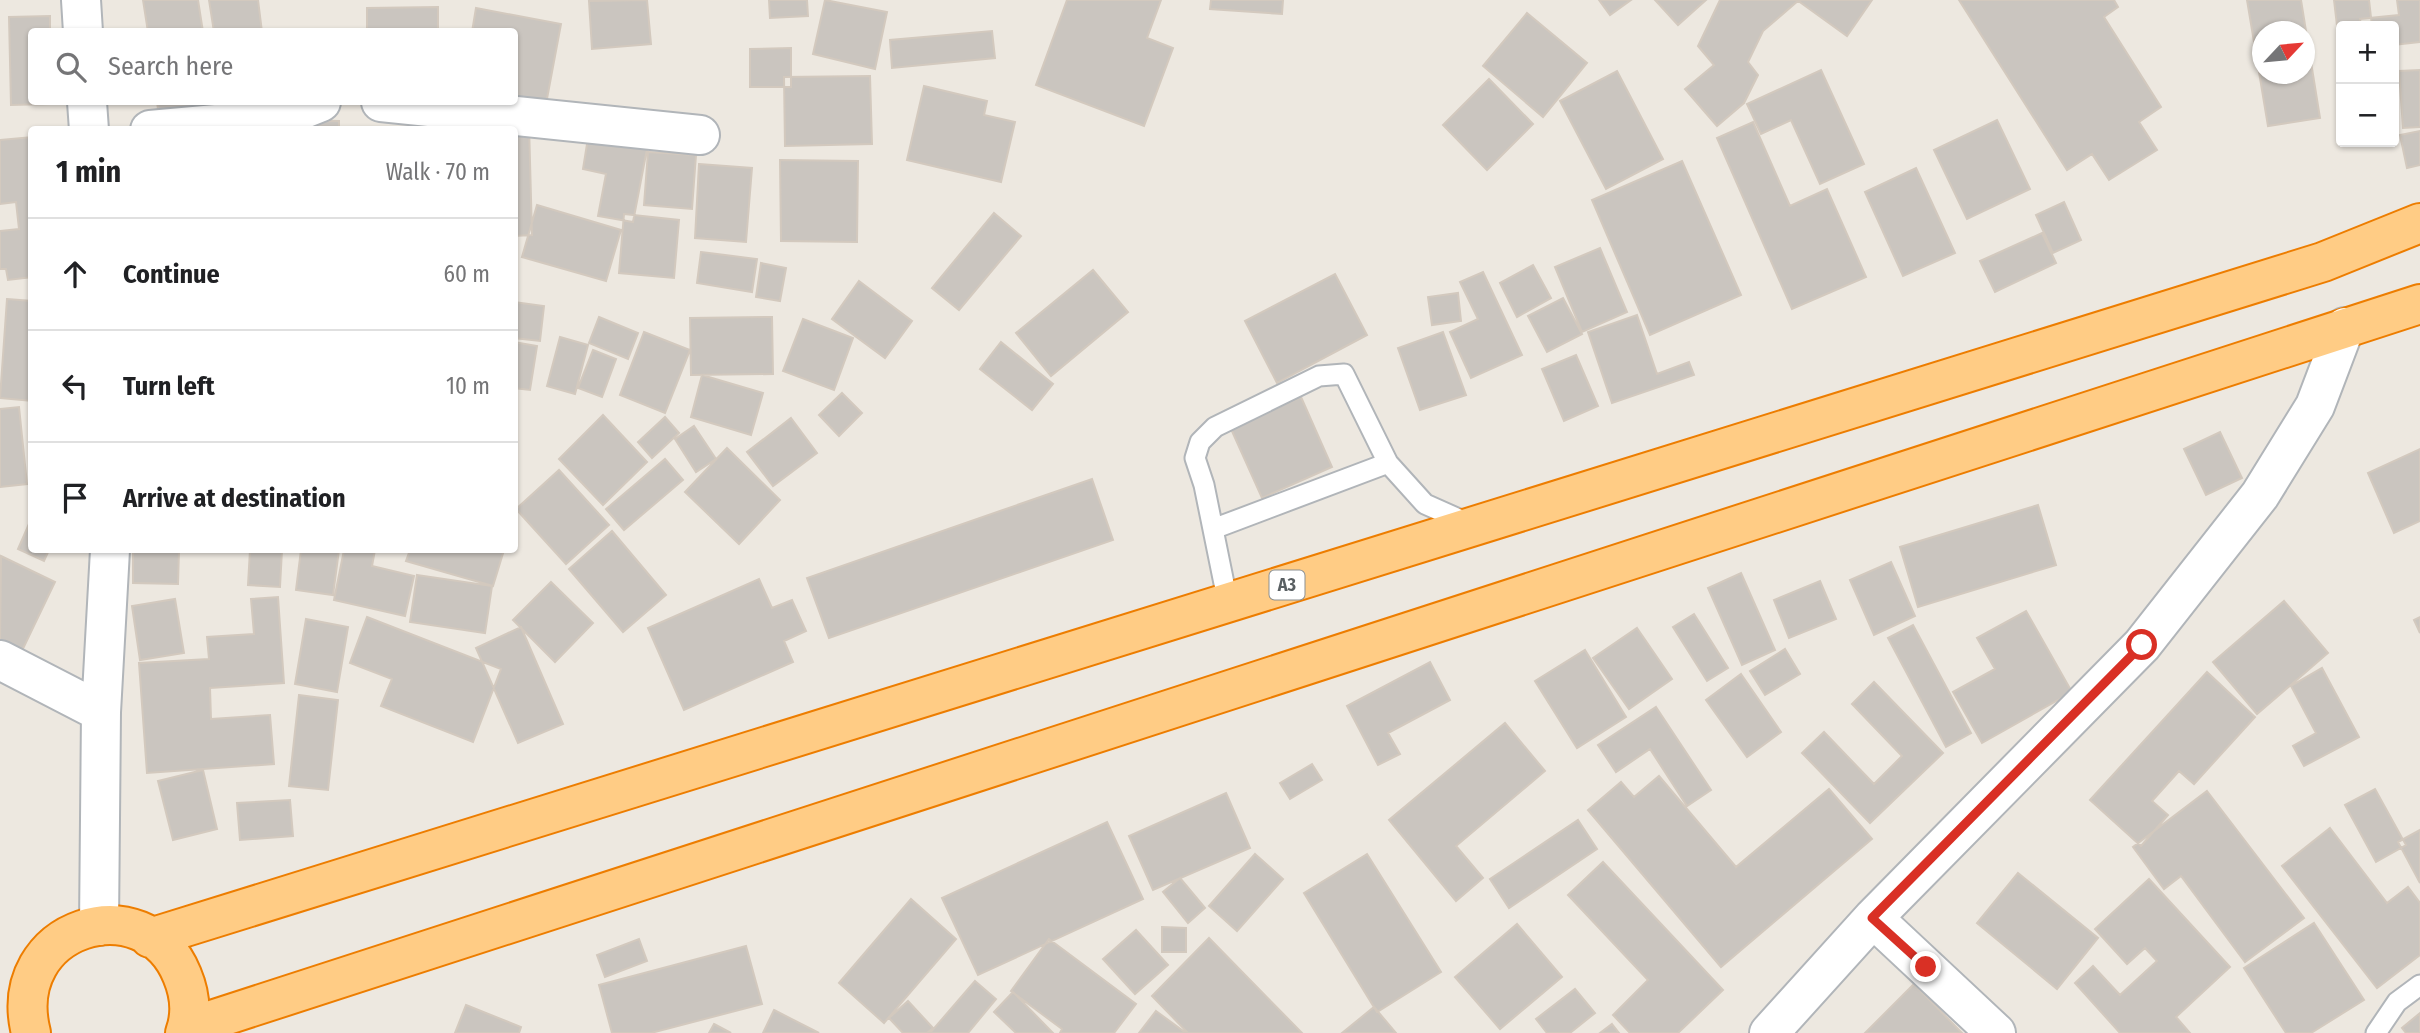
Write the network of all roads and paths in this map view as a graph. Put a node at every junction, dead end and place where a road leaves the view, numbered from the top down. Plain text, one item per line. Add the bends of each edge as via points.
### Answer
1 (81, 0) edge
2 (83, 28) edge
3 (87, 105) edge
4 (314, 105) edge
5 (410, 105) edge
6 (89, 126) edge
7 (194, 126) edge
8 (700, 135) dead end
9 (2420, 223) edge
10 (2420, 304) edge
11 (2345, 327) junction
12 (1388, 463) junction
13 (1475, 526) junction
14 (1213, 529) junction
15 (110, 553) edge
16 (1228, 603) junction
17 (0, 660) edge
18 (102, 712) junction
19 (1872, 918) junction
20 (99, 926) junction
21 (150, 938) junction
22 (16, 984) edge
23 (2420, 985) edge
24 (186, 1030) edge
25 (32, 1033) edge
26 (1769, 1033) edge
27 (1996, 1033) edge
28 (2376, 1033) edge

1 - 2 street
3 - 6 street
4 - 7 street via 281,118
5 - 8 street
9 - 13 highway, A3 via 2323,262
10 - 11 highway
11 - 19 street via 2315,406 2260,495 2151,635
11 - 24 highway
12 - 13 lane via 1424,504
12 - 14 lane
12 - 14 lane via 1344,374 1319,376 1215,427 1200,442 1195,458
13 - 16 highway, A3
14 - 16 lane
15 - 18 street
16 - 21 highway, A3
17 - 18 street
18 - 20 street
19 - 26 street
19 - 27 street
20 - 21 highway via 134,930
20 - 22 highway via 81,929 51,948
21 - 24 highway via 173,959 187,986
22 - 25 highway
23 - 28 lane via 2397,1002

